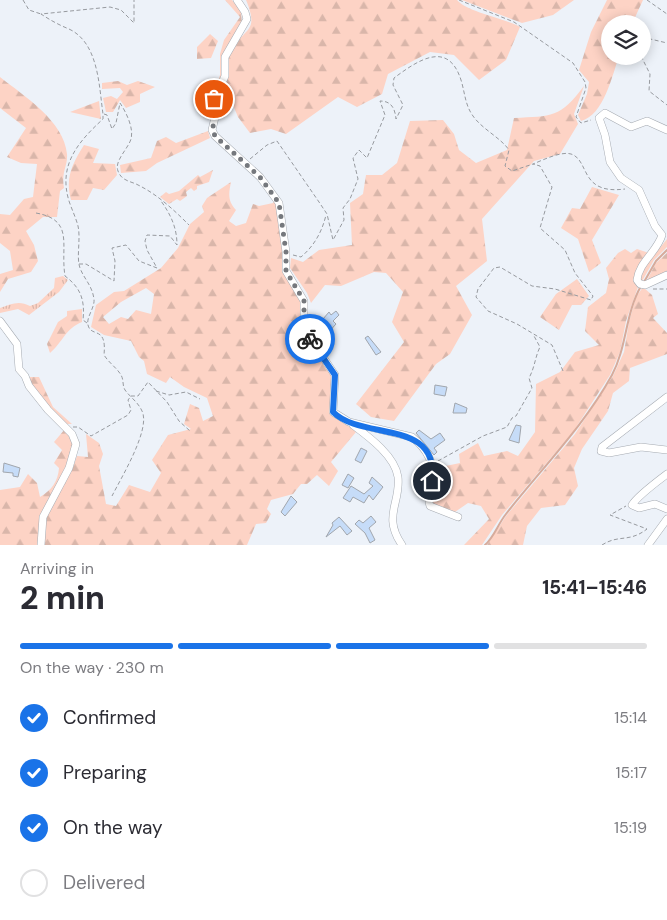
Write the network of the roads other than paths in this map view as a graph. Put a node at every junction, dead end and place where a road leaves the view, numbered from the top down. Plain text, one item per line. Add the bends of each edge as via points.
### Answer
1 (237, 0) edge
2 (242, 0) edge
3 (245, 12) junction
4 (667, 130) edge
5 (667, 275) edge
6 (0, 321) edge
7 (667, 397) edge
8 (348, 422) junction
9 (667, 450) edge
10 (667, 474) edge
11 (667, 509) edge
12 (458, 517) dead end
13 (667, 519) edge
14 (41, 545) edge
15 (402, 545) edge
16 (648, 545) edge

1 - 3 street
2 - 3 street
3 - 8 street via 245,24 225,57 225,76 214,99 216,113 212,130 221,143 269,187 279,203 286,271 304,301 304,329 335,375 333,412
4 - 5 street via 647,121 631,127 601,114 610,162 621,178 636,187 662,235 637,280 645,285
6 - 14 street via 17,344 19,369 29,386 72,434 76,444 74,455 43,517
7 - 9 street via 601,450 609,454 641,447
8 - 12 street via 412,437 426,451 432,464 430,506
8 - 15 street via 384,453 394,468 398,483 393,530
10 - 11 street via 632,505 638,508 655,504
13 - 16 street

